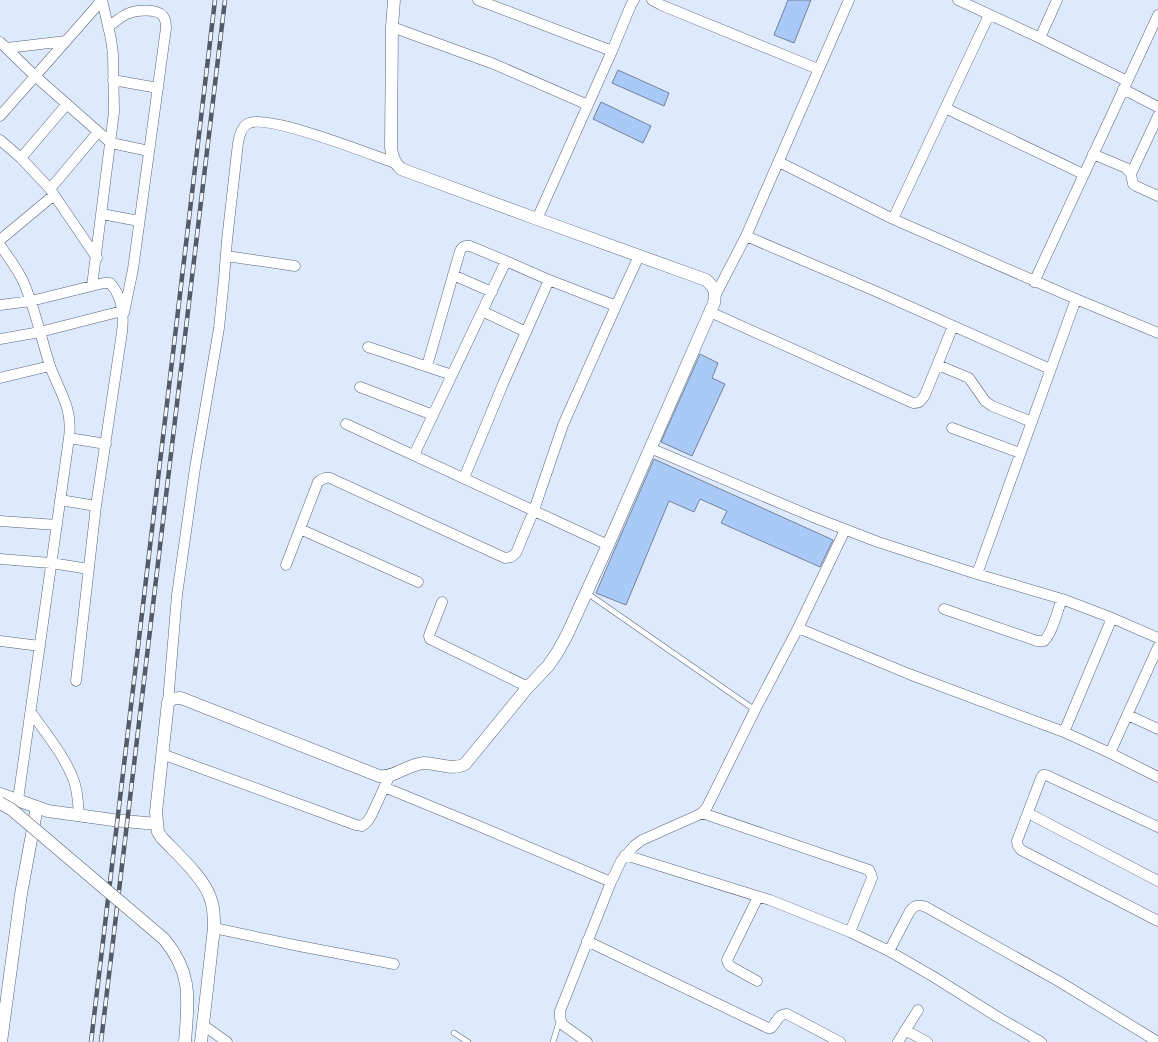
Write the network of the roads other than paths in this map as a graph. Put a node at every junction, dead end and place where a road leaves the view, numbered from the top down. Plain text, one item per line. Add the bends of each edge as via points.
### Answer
1 (101, 0) edge
2 (394, 0) edge
3 (478, 0) edge
4 (634, 0) edge
5 (849, 0) edge
6 (958, 0) edge
7 (1057, 0) edge
8 (658, 2) edge
9 (989, 15) junction
10 (1158, 15) edge
11 (108, 27) junction
12 (392, 28) junction
13 (1040, 38) junction
14 (66, 41) junction
15 (3, 45) edge
16 (612, 50) junction
17 (818, 69) junction
18 (35, 76) junction
19 (113, 80) junction
20 (1125, 85) junction
21 (158, 88) junction
22 (67, 104) junction
23 (588, 105) junction
24 (1158, 107) edge
25 (945, 108) junction
26 (0, 116) edge
27 (1158, 118) edge
28 (98, 132) junction
29 (0, 140) edge
30 (111, 143) junction
31 (149, 151) junction
32 (1093, 154) junction
33 (21, 158) junction
34 (779, 162) junction
35 (395, 163) junction
36 (1083, 174) junction
37 (1131, 174) junction
38 (52, 192) junction
39 (1158, 196) edge
40 (102, 214) junction
41 (537, 219) junction
42 (894, 219) junction
43 (139, 221) junction
44 (746, 236) junction
45 (0, 240) edge
46 (0, 245) edge
47 (226, 256) junction
48 (639, 256) junction
49 (96, 258) junction
50 (506, 261) junction
51 (295, 266) dead end
52 (453, 275) junction
53 (549, 280) junction
54 (1034, 282) junction
55 (92, 286) junction
56 (492, 292) junction
57 (716, 294) junction
58 (1076, 299) junction
59 (31, 301) junction
60 (0, 305) edge
61 (616, 306) junction
62 (482, 311) junction
63 (710, 312) junction
64 (123, 315) junction
65 (953, 326) junction
66 (40, 332) junction
67 (526, 332) junction
68 (1158, 333) edge
69 (0, 339) edge
70 (368, 347) dead end
71 (938, 365) junction
72 (50, 366) junction
73 (427, 366) junction
74 (1050, 369) junction
75 (452, 375) junction
76 (0, 378) edge
77 (360, 387) dead end
78 (433, 415) junction
79 (1032, 422) junction
80 (346, 424) dead end
81 (952, 428) dead end
82 (69, 438) junction
83 (106, 444) junction
84 (650, 448) junction
85 (1020, 453) junction
86 (414, 455) junction
87 (464, 478) junction
88 (60, 500) junction
89 (96, 506) junction
90 (534, 510) junction
91 (0, 521) edge
92 (57, 525) junction
93 (300, 529) junction
94 (845, 530) junction
95 (608, 545) junction
96 (0, 559) edge
97 (51, 563) junction
98 (286, 565) dead end
99 (89, 569) junction
100 (977, 574) junction
101 (418, 582) dead end
102 (586, 593) junction
103 (1062, 599) junction
104 (442, 602) dead end
105 (944, 609) dead end
106 (1112, 618) junction
107 (798, 628) junction
108 (1158, 638) edge
109 (0, 640) edge
110 (40, 646) junction
111 (1158, 647) edge
112 (76, 681) dead end
113 (528, 687) junction
114 (168, 702) junction
115 (755, 710) junction
116 (30, 712) junction
117 (1128, 714) junction
118 (1158, 729) edge
119 (1064, 732) junction
120 (1110, 753) junction
121 (162, 754) junction
122 (390, 775) junction
123 (1158, 777) edge
124 (384, 787) junction
125 (0, 794) edge
126 (18, 800) junction
127 (0, 803) edge
128 (37, 807) junction
129 (702, 813) junction
130 (1028, 813) junction
131 (79, 816) junction
132 (157, 824) junction
133 (1158, 827) edge
134 (625, 855) junction
135 (1158, 881) edge
136 (611, 882) junction
137 (758, 897) junction
138 (1158, 921) edge
139 (214, 928) junction
140 (850, 932) junction
141 (588, 941) junction
142 (889, 951) junction
143 (394, 964) dead end
144 (757, 981) dead end
145 (918, 1010) dead end
146 (560, 1018) junction
147 (203, 1025) junction
148 (905, 1030) junction
149 (454, 1033) dead end
150 (1, 1042) edge
151 (185, 1042) edge
152 (201, 1042) edge
153 (227, 1042) edge
154 (468, 1042) edge
155 (553, 1042) edge
156 (587, 1042) edge
157 (840, 1042) edge
158 (898, 1042) edge
159 (926, 1042) edge
160 (1041, 1042) edge
161 (1158, 1042) edge

1 - 11 street
1 - 14 street
2 - 12 street
3 - 16 street
4 - 16 street
5 - 17 street
6 - 9 street
7 - 13 street
8 - 17 street
9 - 13 street
9 - 25 street
10 - 20 street
11 - 19 street via 113,54
11 - 21 street via 125,14 139,10 158,12 163,16 166,28
12 - 23 street via 494,64
12 - 35 street via 391,147
13 - 20 street
14 - 15 street
14 - 18 street
15 - 18 street
16 - 23 street
17 - 34 street
18 - 22 street
18 - 26 street
19 - 21 street
19 - 30 street via 114,112
20 - 24 street
20 - 32 street
21 - 31 street
22 - 28 street
22 - 33 street
23 - 41 street
25 - 36 street
25 - 42 street
27 - 37 street
28 - 30 street
28 - 38 street
29 - 33 street
30 - 31 street
30 - 40 street
31 - 43 street
32 - 36 street
32 - 37 street via 1126,168
33 - 38 street
34 - 42 street
34 - 44 street
35 - 41 street via 401,168
35 - 47 street via 296,128 254,121 246,124 238,143
36 - 54 street
37 - 39 street via 1133,184
38 - 45 street
38 - 49 street
40 - 43 street
40 - 49 street
41 - 48 street
42 - 54 street
43 - 64 street via 133,269
44 - 57 street
44 - 65 street
46 - 59 street via 19,274
47 - 51 street
47 - 114 street via 219,328 177,594
48 - 57 street via 706,280 713,286
48 - 61 street
49 - 55 street
50 - 52 street via 466,245 462,247
50 - 53 street
50 - 56 street
52 - 56 street
52 - 73 street
53 - 61 street
53 - 67 street
54 - 58 street
55 - 59 street
55 - 64 street via 110,283 117,293
56 - 62 street
57 - 63 street
58 - 68 street
58 - 74 street
59 - 60 street
59 - 66 street
61 - 90 street via 563,425
62 - 67 street
62 - 75 street
63 - 71 street via 912,403 922,401
63 - 84 street
64 - 66 street
64 - 83 street
65 - 71 street
65 - 74 street
66 - 69 street
66 - 72 street
67 - 87 street
70 - 73 street
71 - 79 street via 969,378 985,401 992,406
72 - 76 street
72 - 82 street via 66,400 70,421
73 - 75 street
74 - 79 street
75 - 78 street
77 - 78 street
78 - 86 street
79 - 85 street
80 - 86 street
81 - 85 street
82 - 83 street
82 - 88 street
83 - 89 street
84 - 94 street
84 - 95 street
85 - 100 street
86 - 87 street
87 - 90 street
88 - 89 street
88 - 92 street
89 - 99 street
90 - 93 street via 516,553 505,558 326,477 318,482
90 - 95 street
91 - 92 street
92 - 97 street
93 - 98 street
93 - 101 street
94 - 100 street
94 - 107 street
95 - 102 street
96 - 97 street
97 - 99 street
97 - 110 street
99 - 112 street
100 - 103 street
102 - 113 street via 557,653
102 - 115 lane
103 - 105 street via 1044,641 1037,641
103 - 106 street
104 - 113 street via 430,632 430,639
106 - 108 street
106 - 119 street
107 - 115 street
107 - 119 street via 909,674
109 - 110 street
110 - 116 street
111 - 117 street
113 - 122 street via 465,764 455,768 434,763 416,764
114 - 121 street
114 - 122 street via 181,698 379,776
115 - 129 street
116 - 126 street
116 - 131 street via 71,773 76,788
117 - 118 street
117 - 120 street
119 - 120 street
120 - 123 street
121 - 124 street via 362,826 371,816
121 - 132 street
122 - 124 street
124 - 136 street
125 - 126 street
126 - 128 street
127 - 151 street, bridge via 11,809 164,939 172,949 182,967 187,988
128 - 131 street
128 - 150 street via 21,894
129 - 134 street via 642,840
129 - 140 street via 869,870 872,878
130 - 133 street via 1041,778 1046,775
130 - 135 street
130 - 138 street via 1017,841 1020,850
131 - 132 street
132 - 139 street via 162,838 204,884 214,912
134 - 136 street
134 - 137 street
136 - 141 street
137 - 140 street
137 - 144 street via 727,960 730,966
139 - 143 street
139 - 147 street
140 - 142 street
141 - 146 street via 560,1011
141 - 157 street via 768,1028 771,1028 782,1014 787,1014
142 - 160 street
142 - 161 street via 914,906 926,907 1060,982
145 - 148 street
146 - 155 lane
146 - 156 street via 563,1025
147 - 152 street
147 - 153 street
148 - 158 street
148 - 159 street
149 - 154 lane

